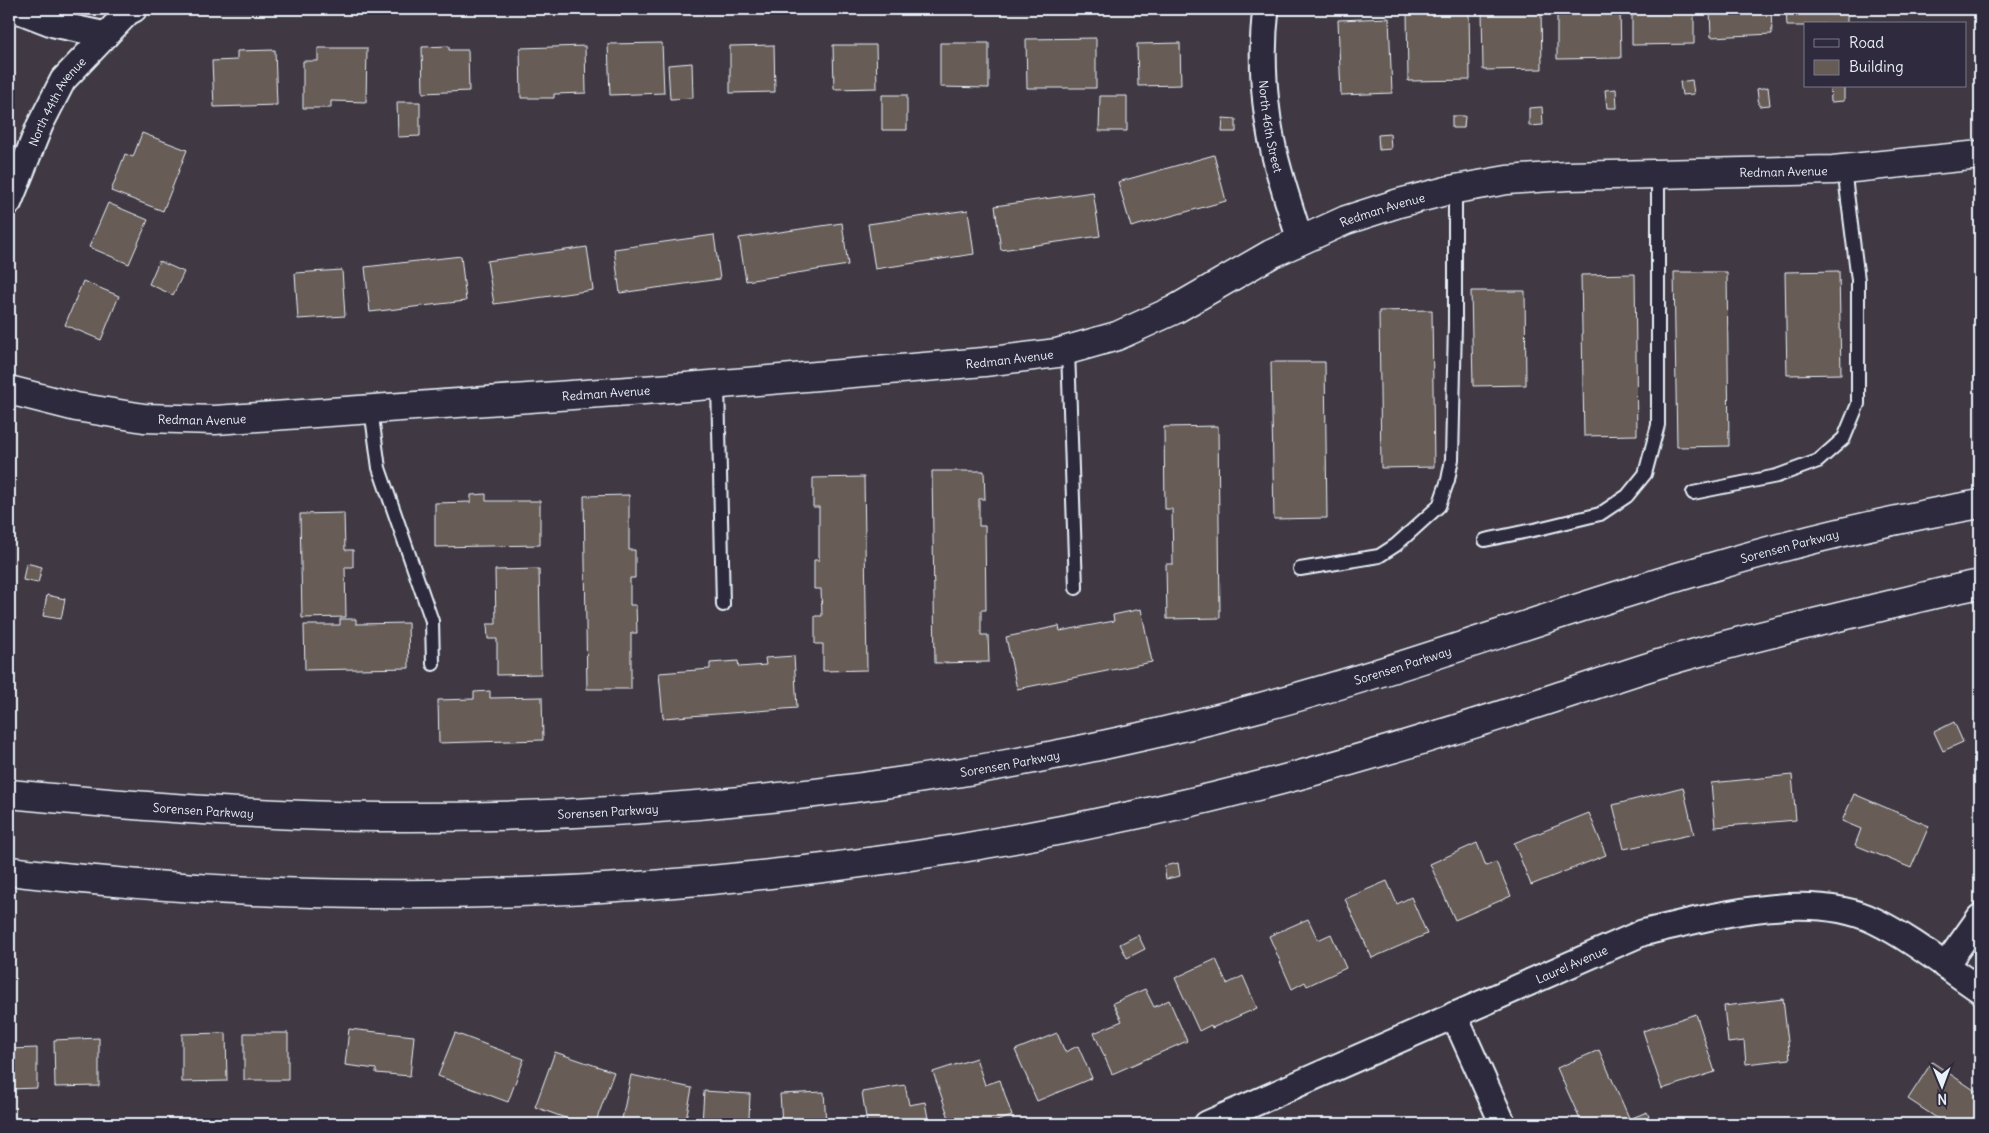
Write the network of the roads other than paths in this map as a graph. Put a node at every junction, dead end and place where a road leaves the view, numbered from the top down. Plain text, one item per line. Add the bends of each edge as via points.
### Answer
1 (15, 9) edge
2 (134, 9) edge
3 (1266, 9) edge
4 (106, 35) junction
5 (1980, 155) edge
6 (1844, 169) junction
7 (1658, 174) junction
8 (1455, 189) junction
9 (9, 202) edge
10 (1300, 240) junction
11 (1068, 350) junction
12 (718, 384) junction
13 (9, 390) edge
14 (371, 409) junction
15 (1693, 492) dead end
16 (1980, 504) edge
17 (1485, 540) dead end
18 (1300, 569) dead end
19 (1980, 584) edge
20 (1076, 588) dead end
21 (723, 605) dead end
22 (433, 664) dead end
23 (9, 794) edge
24 (9, 871) edge
25 (1980, 918) edge
26 (1945, 966) junction
27 (1980, 990) edge
28 (1454, 1015) junction
29 (1207, 1124) edge
30 (1503, 1124) edge

1 - 4 street via 54,24
2 - 4 street, North 44th Avenue
3 - 10 street, North 46th Street via 1263,34 1266,101 1275,156
4 - 9 street, North 44th Avenue via 63,80 40,125
5 - 6 main road, Redman Avenue
6 - 7 main road, Redman Avenue
6 - 15 lane via 1858,280 1858,404 1844,438 1818,461 1777,476
7 - 8 main road, Redman Avenue via 1507,180
7 - 17 lane via 1658,425 1645,474 1627,496 1600,514
8 - 10 main road, Redman Avenue via 1346,220
8 - 18 lane via 1452,459 1439,506 1379,556
10 - 11 main road, Redman Avenue via 1174,310 1117,336
11 - 12 main road, Redman Avenue via 984,362
11 - 20 lane
12 - 14 main road, Redman Avenue
12 - 21 lane
13 - 14 main road, Redman Avenue via 76,407 144,418 215,420
14 - 22 lane via 379,468 432,621
16 - 23 main road, Sorensen Parkway via 1813,540 1706,568 1263,707 1058,753 844,790 614,812 378,817 127,805
19 - 24 main road via 1692,653 1397,748 1278,781 1044,834 812,869 519,893 273,891 144,884
25 - 26 street
26 - 27 street, Laurel Avenue
26 - 28 street, Laurel Avenue via 1894,930 1873,920 1845,911 1811,906 1770,908 1703,918 1642,932
28 - 29 street, Laurel Avenue
28 - 30 street

